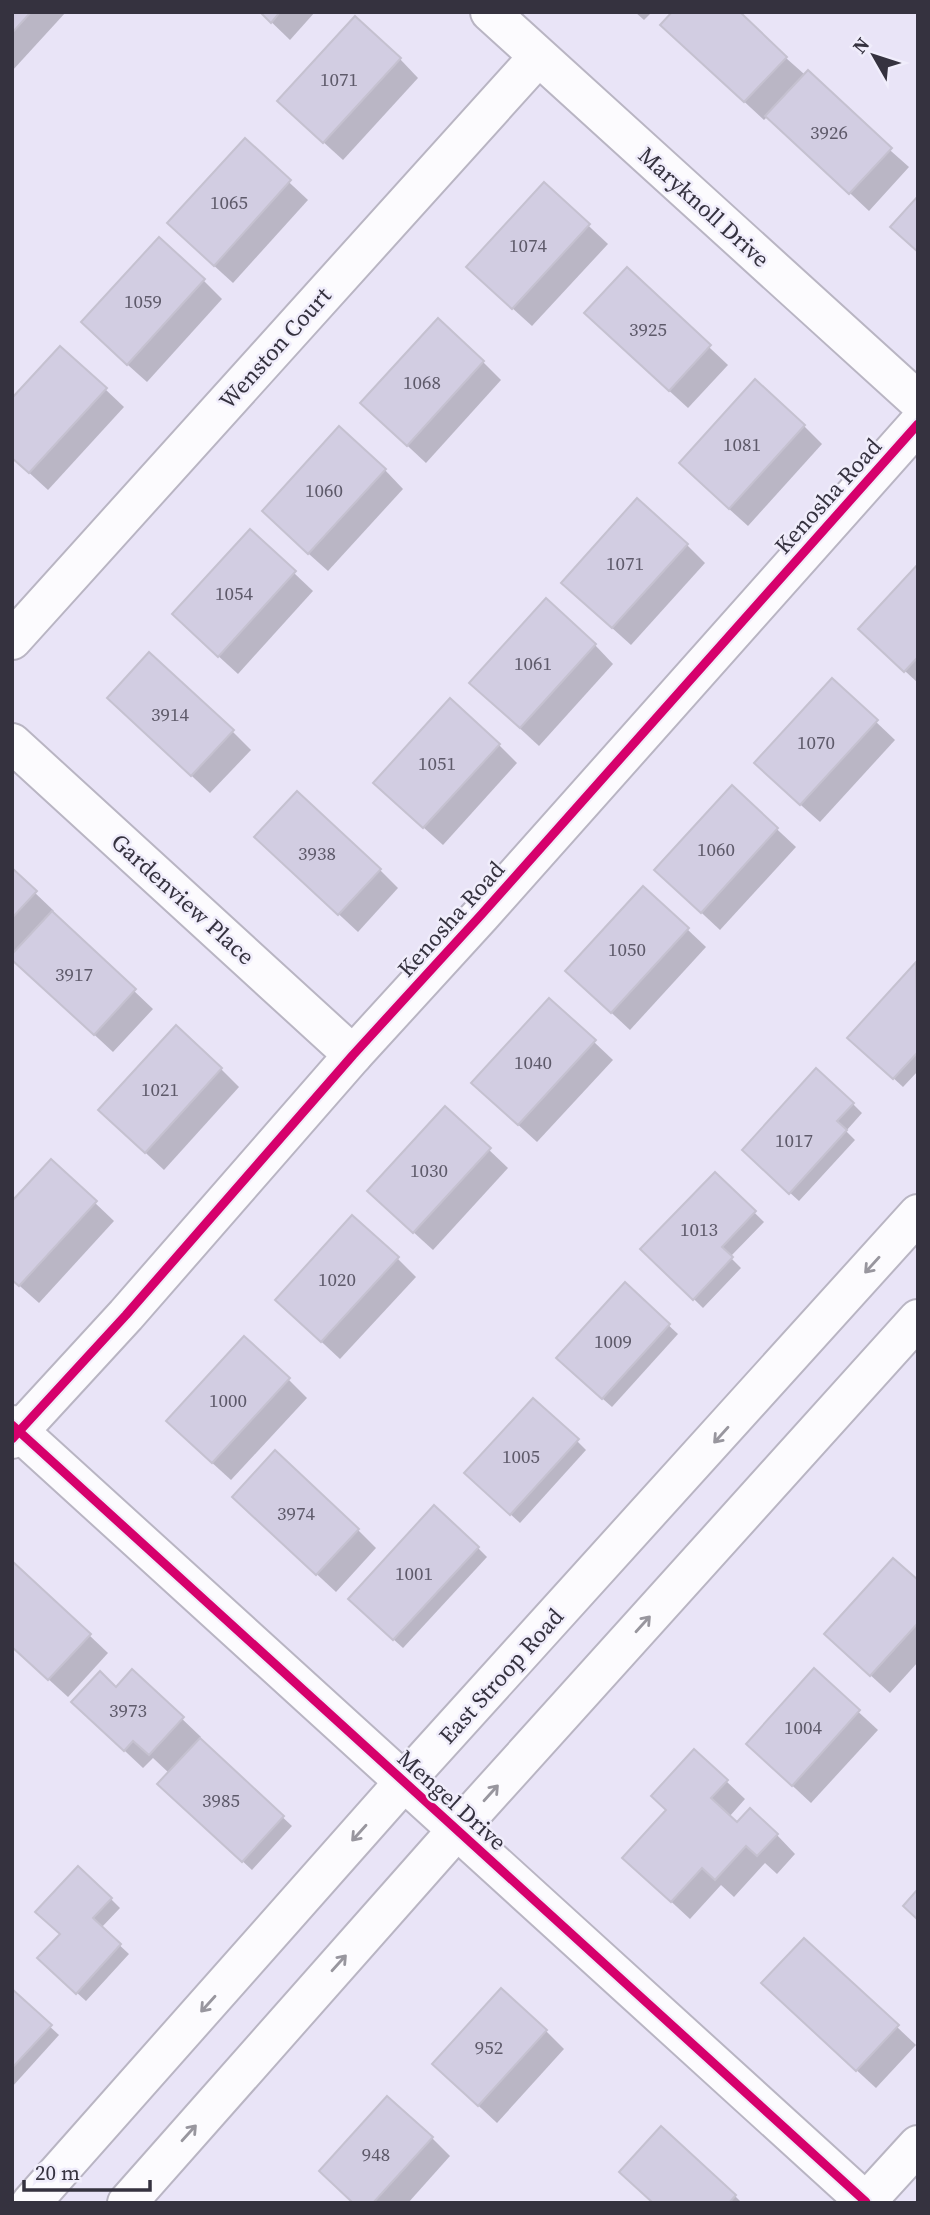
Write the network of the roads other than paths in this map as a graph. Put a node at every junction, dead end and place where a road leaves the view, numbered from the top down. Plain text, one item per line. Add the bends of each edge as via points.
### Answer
1 (490, 12) edge
2 (538, 57) junction
3 (918, 401) edge
4 (918, 424) edge
5 (12, 640) edge
6 (12, 743) edge
7 (353, 1055) junction
8 (918, 1214) edge
9 (918, 1319) edge
10 (15, 1432) edge
11 (404, 1782) junction
12 (457, 1830) junction
13 (918, 2145) edge
14 (31, 2203) edge
15 (127, 2203) edge
16 (865, 2203) edge

1 - 2 street, Maryknoll Drive
2 - 3 street, Maryknoll Drive
2 - 5 street, Wenston Court
4 - 7 street, Kenosha Road
6 - 7 street, Gardenview Place
7 - 10 street, Kenosha Road via 126,1315
8 -> 11 street, East Stroop Road
12 -> 9 street
10 - 11 street, Mengel Drive
11 - 12 street, Mengel Drive
11 -> 14 street, East Stroop Road
15 -> 12 street
12 - 16 street, Mengel Drive
13 - 16 street

